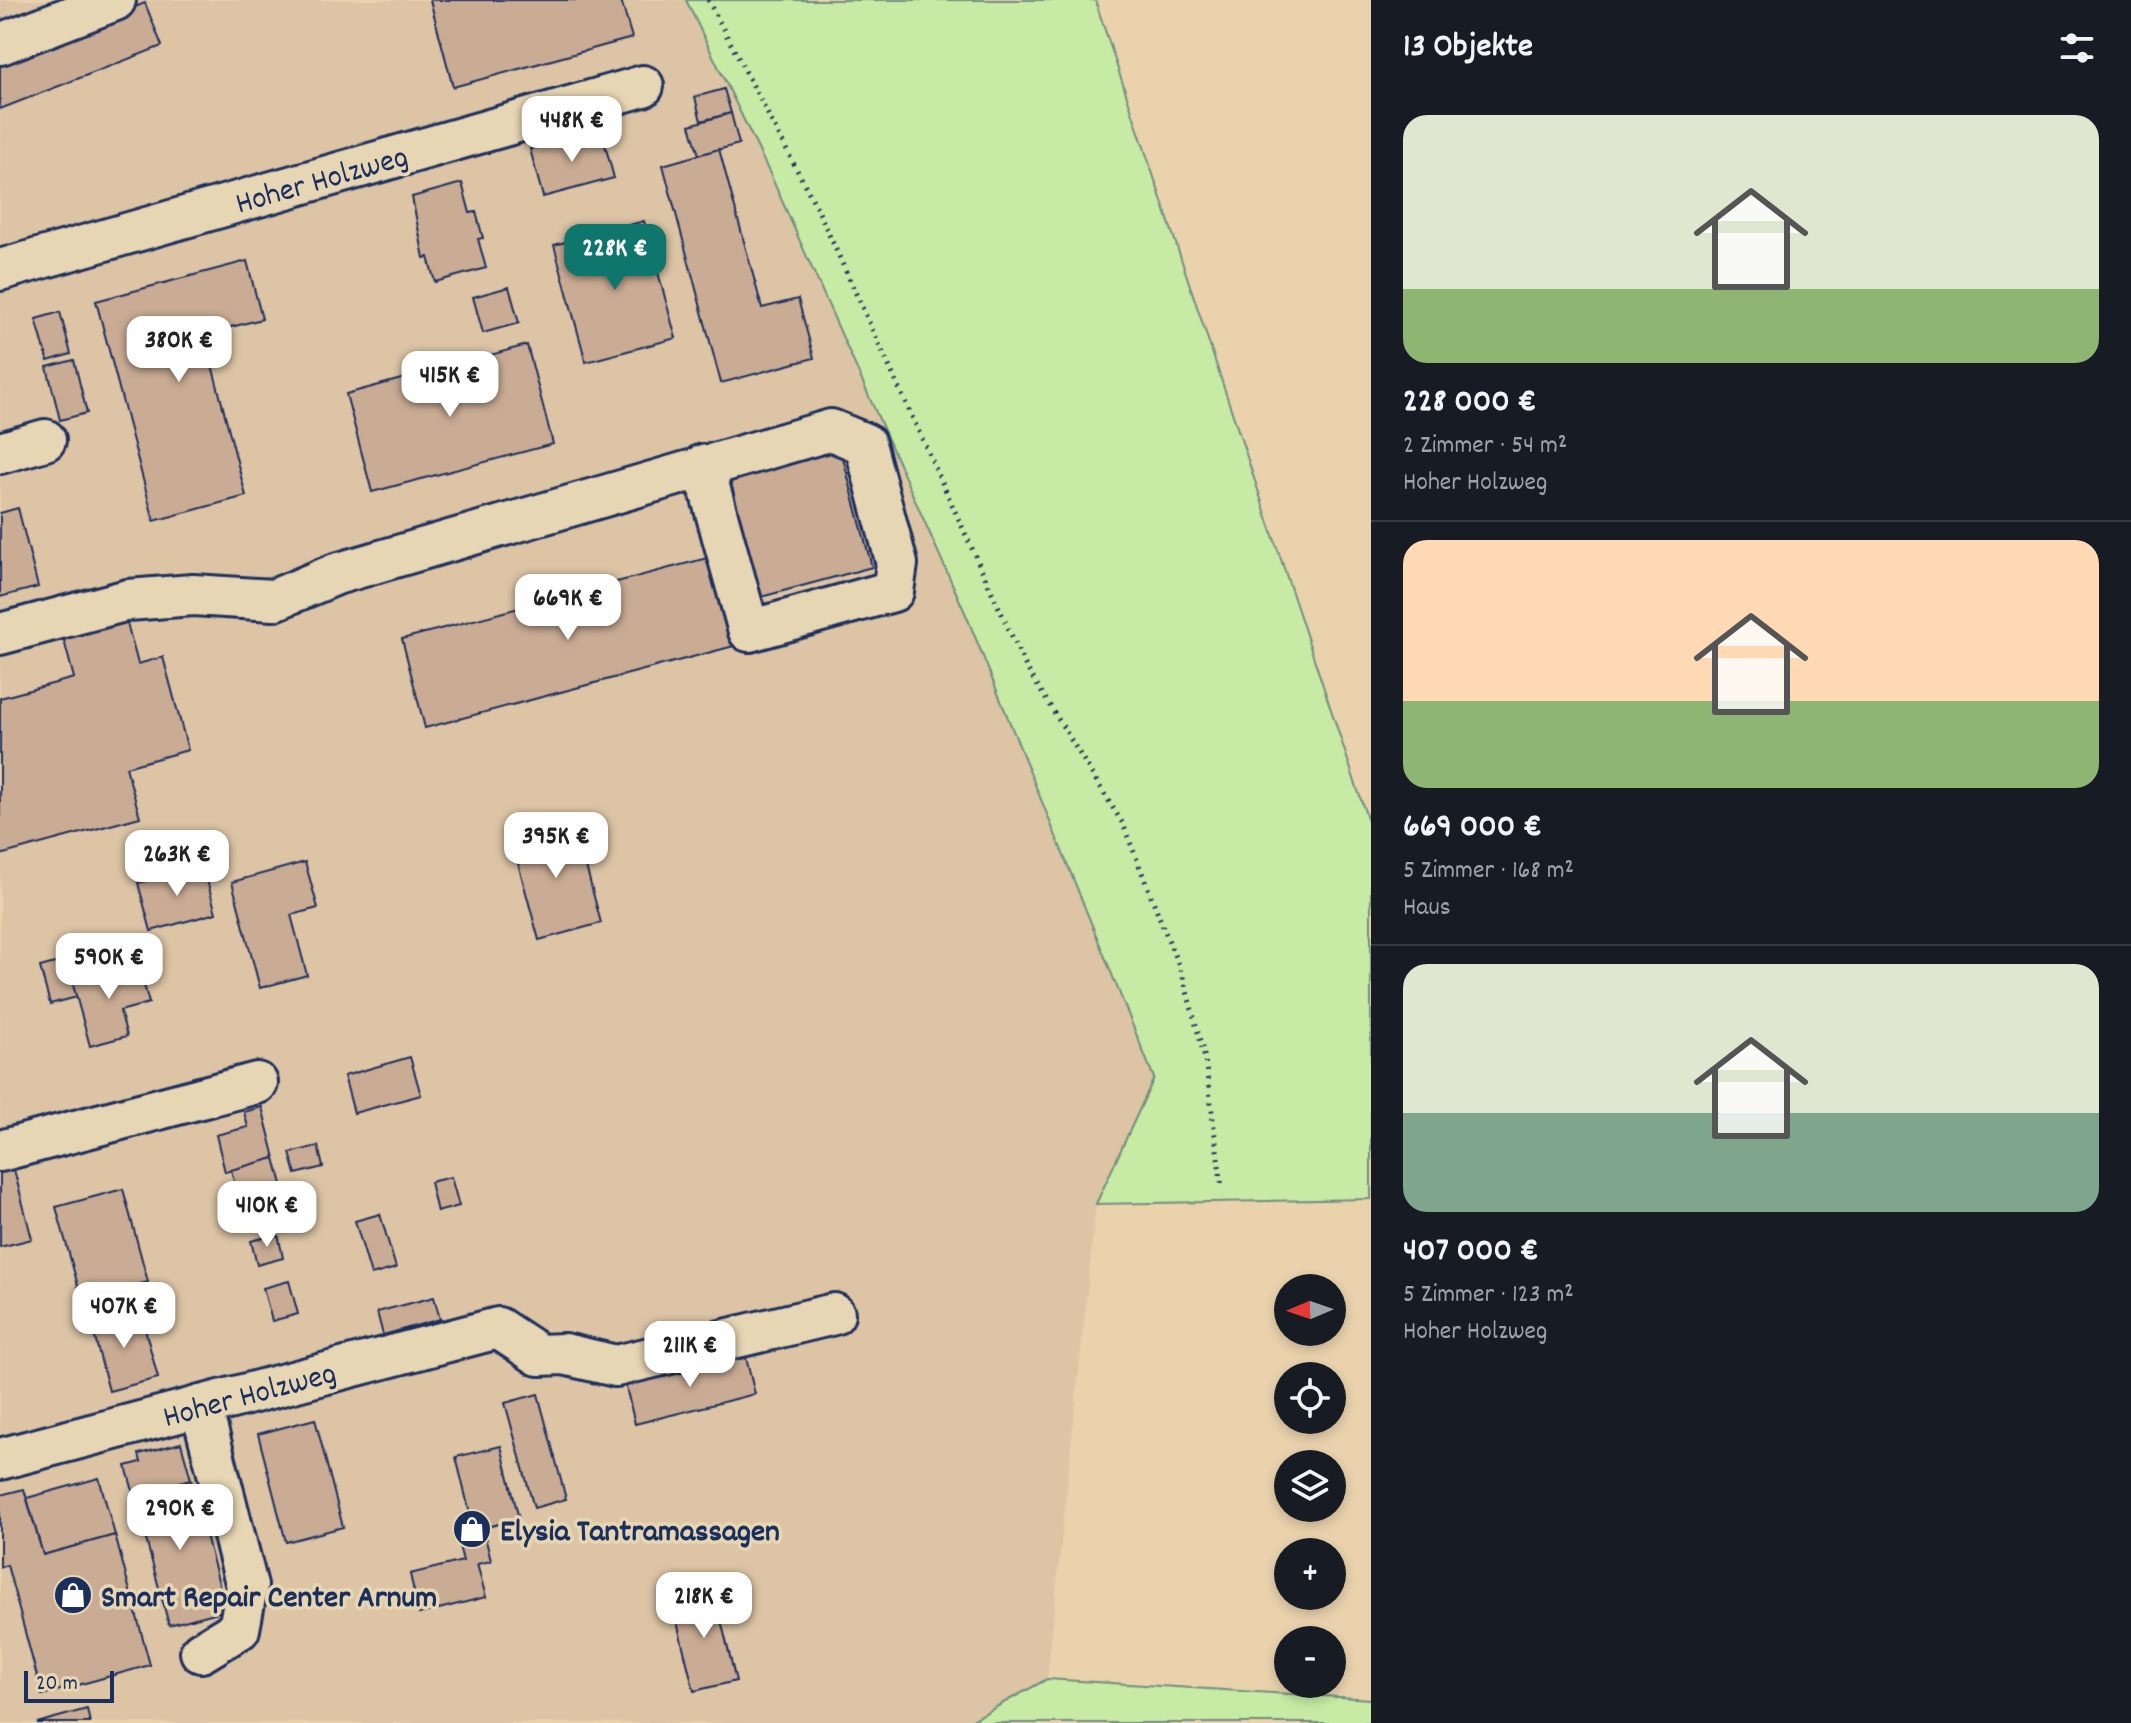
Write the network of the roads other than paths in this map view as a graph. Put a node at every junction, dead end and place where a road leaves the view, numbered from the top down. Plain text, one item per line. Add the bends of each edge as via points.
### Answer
1 (115, 0) edge
2 (0, 44) edge
3 (643, 86) dead end
4 (0, 270) edge
5 (45, 440) dead end
6 (0, 453) edge
7 (703, 465) junction
8 (0, 634) edge
9 (257, 1083) dead end
10 (0, 1151) edge
11 (834, 1314) dead end
12 (201, 1406) junction
13 (0, 1459) edge
14 (201, 1652) dead end

1 - 2 street
3 - 4 street, Hoher Holzweg
5 - 6 street
7 - 7 street via 831,430 865,444 897,564 893,591 749,631
7 - 8 street via 336,574 274,600 193,595 128,600
9 - 10 street
11 - 12 street, Hoher Holzweg via 616,1366 564,1354 539,1355 498,1328
12 - 13 street, Hoher Holzweg
12 - 14 street via 247,1586 239,1629

